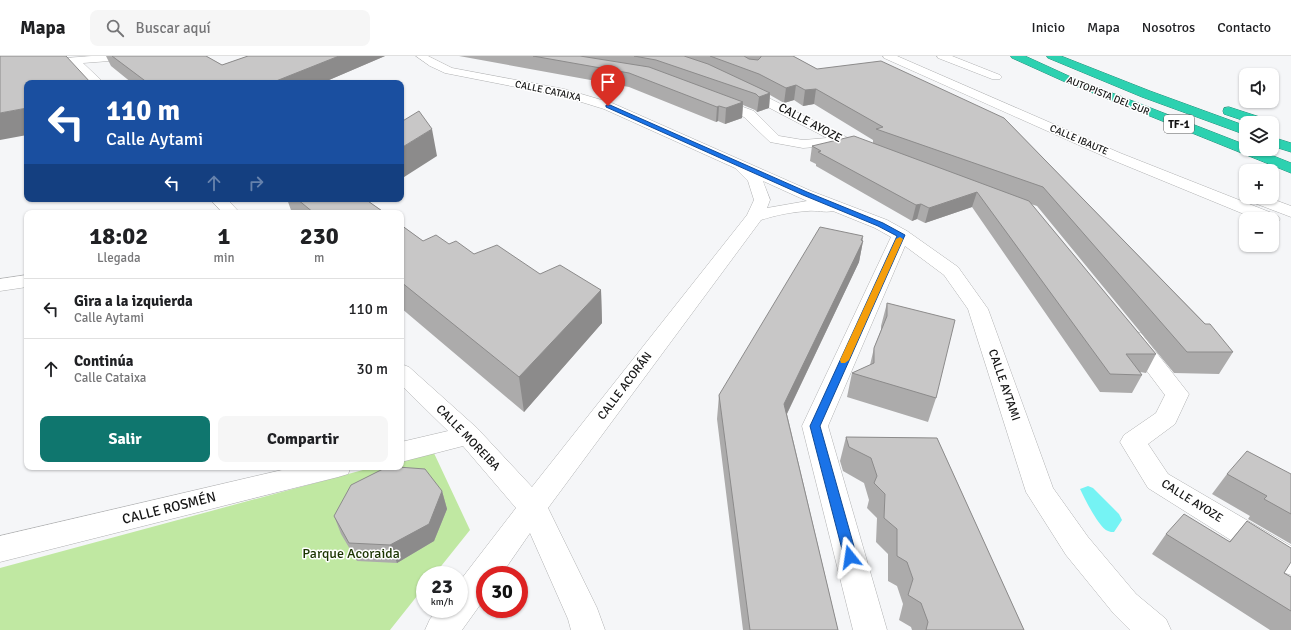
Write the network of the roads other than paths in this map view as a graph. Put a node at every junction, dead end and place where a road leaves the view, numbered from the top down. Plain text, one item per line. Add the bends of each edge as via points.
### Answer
1 (136, 56) edge
2 (421, 56) edge
3 (888, 56) edge
4 (912, 56) edge
5 (942, 56) edge
6 (1016, 56) edge
7 (1052, 56) edge
8 (75, 61) junction
9 (0, 66) edge
10 (996, 77) dead end
11 (95, 80) edge
12 (968, 81) junction
13 (732, 84) edge
14 (949, 84) junction
15 (704, 97) edge
16 (1221, 108) dead end
17 (1244, 116) edge
18 (1239, 128) edge
19 (843, 141) junction
20 (1279, 144) edge
21 (1291, 148) edge
22 (888, 158) edge
23 (738, 163) junction
24 (1172, 165) dead end
25 (1291, 168) edge
26 (805, 194) joint
27 (221, 202) edge
28 (1271, 204) edge
29 (229, 210) edge
30 (1255, 212) edge
31 (1291, 212) edge
32 (860, 215) junction
33 (755, 216) junction
34 (1279, 222) edge
35 (1291, 227) edge
36 (901, 235) junction
37 (24, 281) edge
38 (0, 285) edge
39 (1119, 321) edge
40 (404, 375) edge
41 (468, 435) junction
42 (404, 451) edge
43 (326, 470) edge
44 (533, 507) junction
45 (0, 549) edge
46 (1291, 562) edge
47 (468, 595) edge
48 (451, 618) edge
49 (442, 630) edge
50 (588, 630) edge
51 (870, 630) edge
52 (1154, 630) edge

1 - 8 street
2 - 23 street, CALLE CATAIXA via 449,71 564,93 608,106
3 - 14 street, CALLE IBAUTE
4 - 12 street, CALLE IBAUTE
5 - 10 street
6 - 25 highway, AUTOPISTA DEL SUR / TF-1 via 1074,82
7 - 18 highway, AUTOPISTA DEL SUR / TF-1
8 - 9 street
8 - 11 street
12 - 14 street
12 - 24 street, CALLE IBAUTE
13 - 19 street, CALLE AYOZE via 760,96
14 - 30 street, CALLE IBAUTE via 1115,156
15 - 19 street via 749,114 775,139 803,144
16 - 17 highway
19 - 22 street, CALLE AYOZE
20 - 21 highway
23 - 26 street, CALLE CATAIXA
23 - 33 street, CALLE ACORÁN via 755,180 762,200
26 - 32 street, CALLE AYTAMI
27 - 29 street
28 - 31 street
32 - 33 street via 824,206 810,206 780,208
32 - 36 street, CALLE AYTAMI
33 - 44 street, CALLE ACORÁN
34 - 35 street, CALLE IBAUTE
36 - 51 street via 815,426
36 - 52 street, CALLE AYTAMI via 951,271 978,309 1040,492 1077,546 1125,604
37 - 38 street
39 - 46 street, CALLE AYOZE via 1177,394 1166,418 1133,442 1158,481
40 - 41 street, CALLE MOREIBA
41 - 42 street
41 - 44 street, CALLE MOREIBA
43 - 45 street, CALLE ROSMÉN
44 - 47 street, CALLE ACORÁN
44 - 50 street, CALLE MOREIBA
48 - 49 street, CALLE ACORÁN

